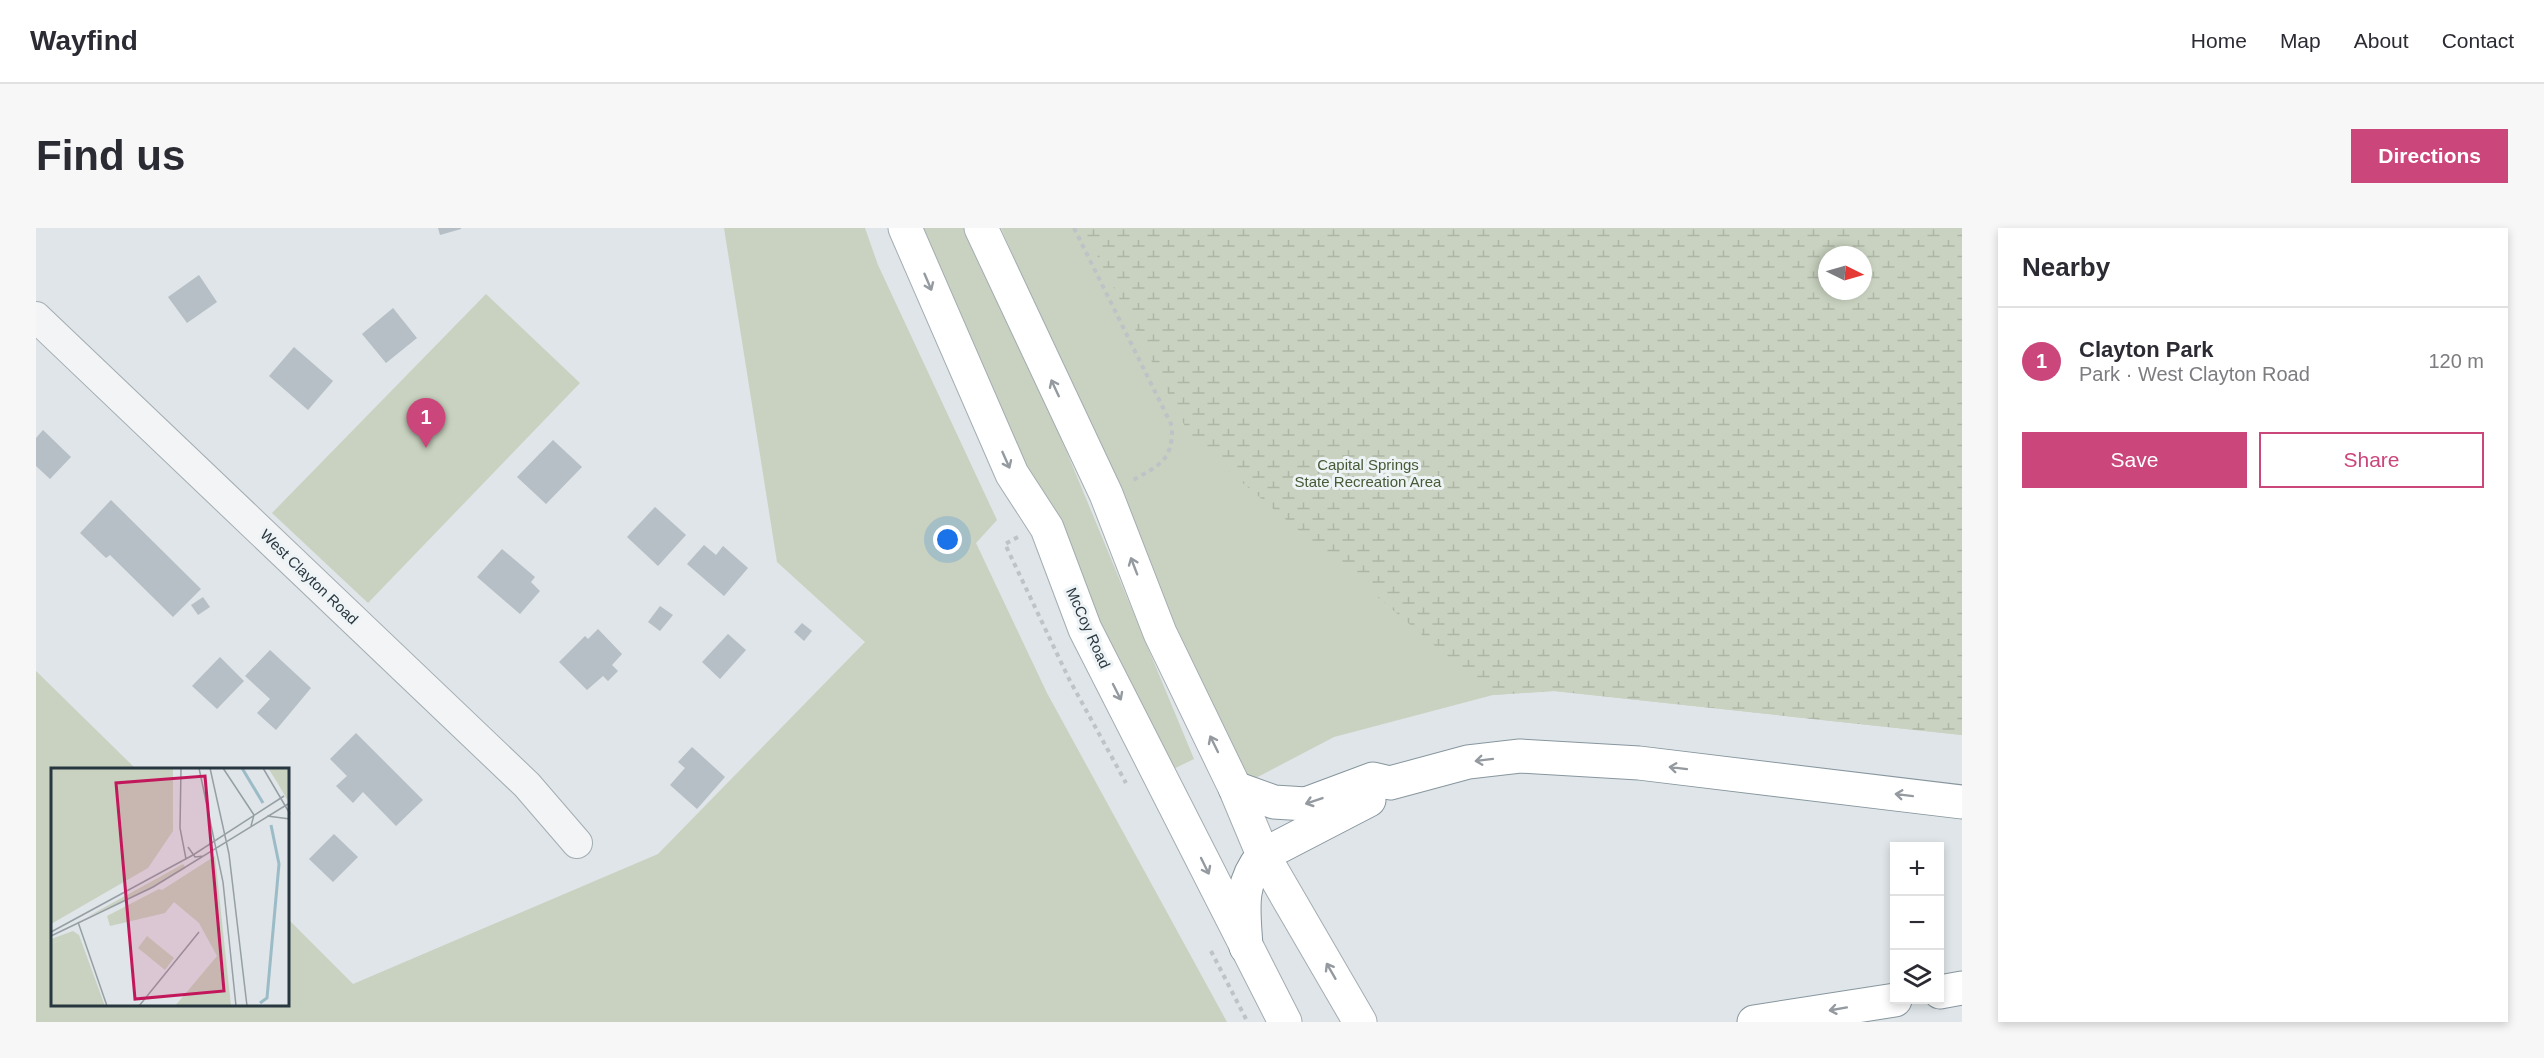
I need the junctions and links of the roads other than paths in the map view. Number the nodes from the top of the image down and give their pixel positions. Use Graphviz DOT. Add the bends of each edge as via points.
graph roads {
  1 [pos="904,228"];
  2 [pos="981,228"];
  3 [pos="36,317"];
  4 [pos="1390,783"];
  5 [pos="1235,788"];
  6 [pos="1962,802"];
  7 [pos="578,843"];
  8 [pos="1263,855"];
  9 [pos="1246,947"];
  10 [pos="1962,988"];
  11 [pos="1944,991"];
  12 [pos="1890,1000"];
  13 [pos="1285,1022"];
  14 [pos="1360,1022"];
  15 [pos="1754,1022"];
  1 -- 9 [label="main road, McCoy Road, one-way" via="1012,474 1047,528 1085,629"];
  5 -- 2 [label="main road, one-way" via="1160,633 1106,494"];
  3 -- 7 [label="street, West Clayton Road" via="528,785"];
  4 -- 5 [label="main road, one-way" via="1373,779 1306,804 1274,802"];
  6 -- 4 [label="main road, one-way" via="1639,763 1520,756 1468,762"];
  4 -- 8 [label="main road" via="1380,794"];
  5 -- 8 [label="main road"];
  8 -- 9 [label="main road" via="1251,869 1243,894"];
  14 -- 8 [label="main road, one-way"];
  9 -- 13 [label="main road, McCoy Road"];
  10 -- 11 [label="main road"];
  12 -- 15 [label="main road, one-way"];
}
